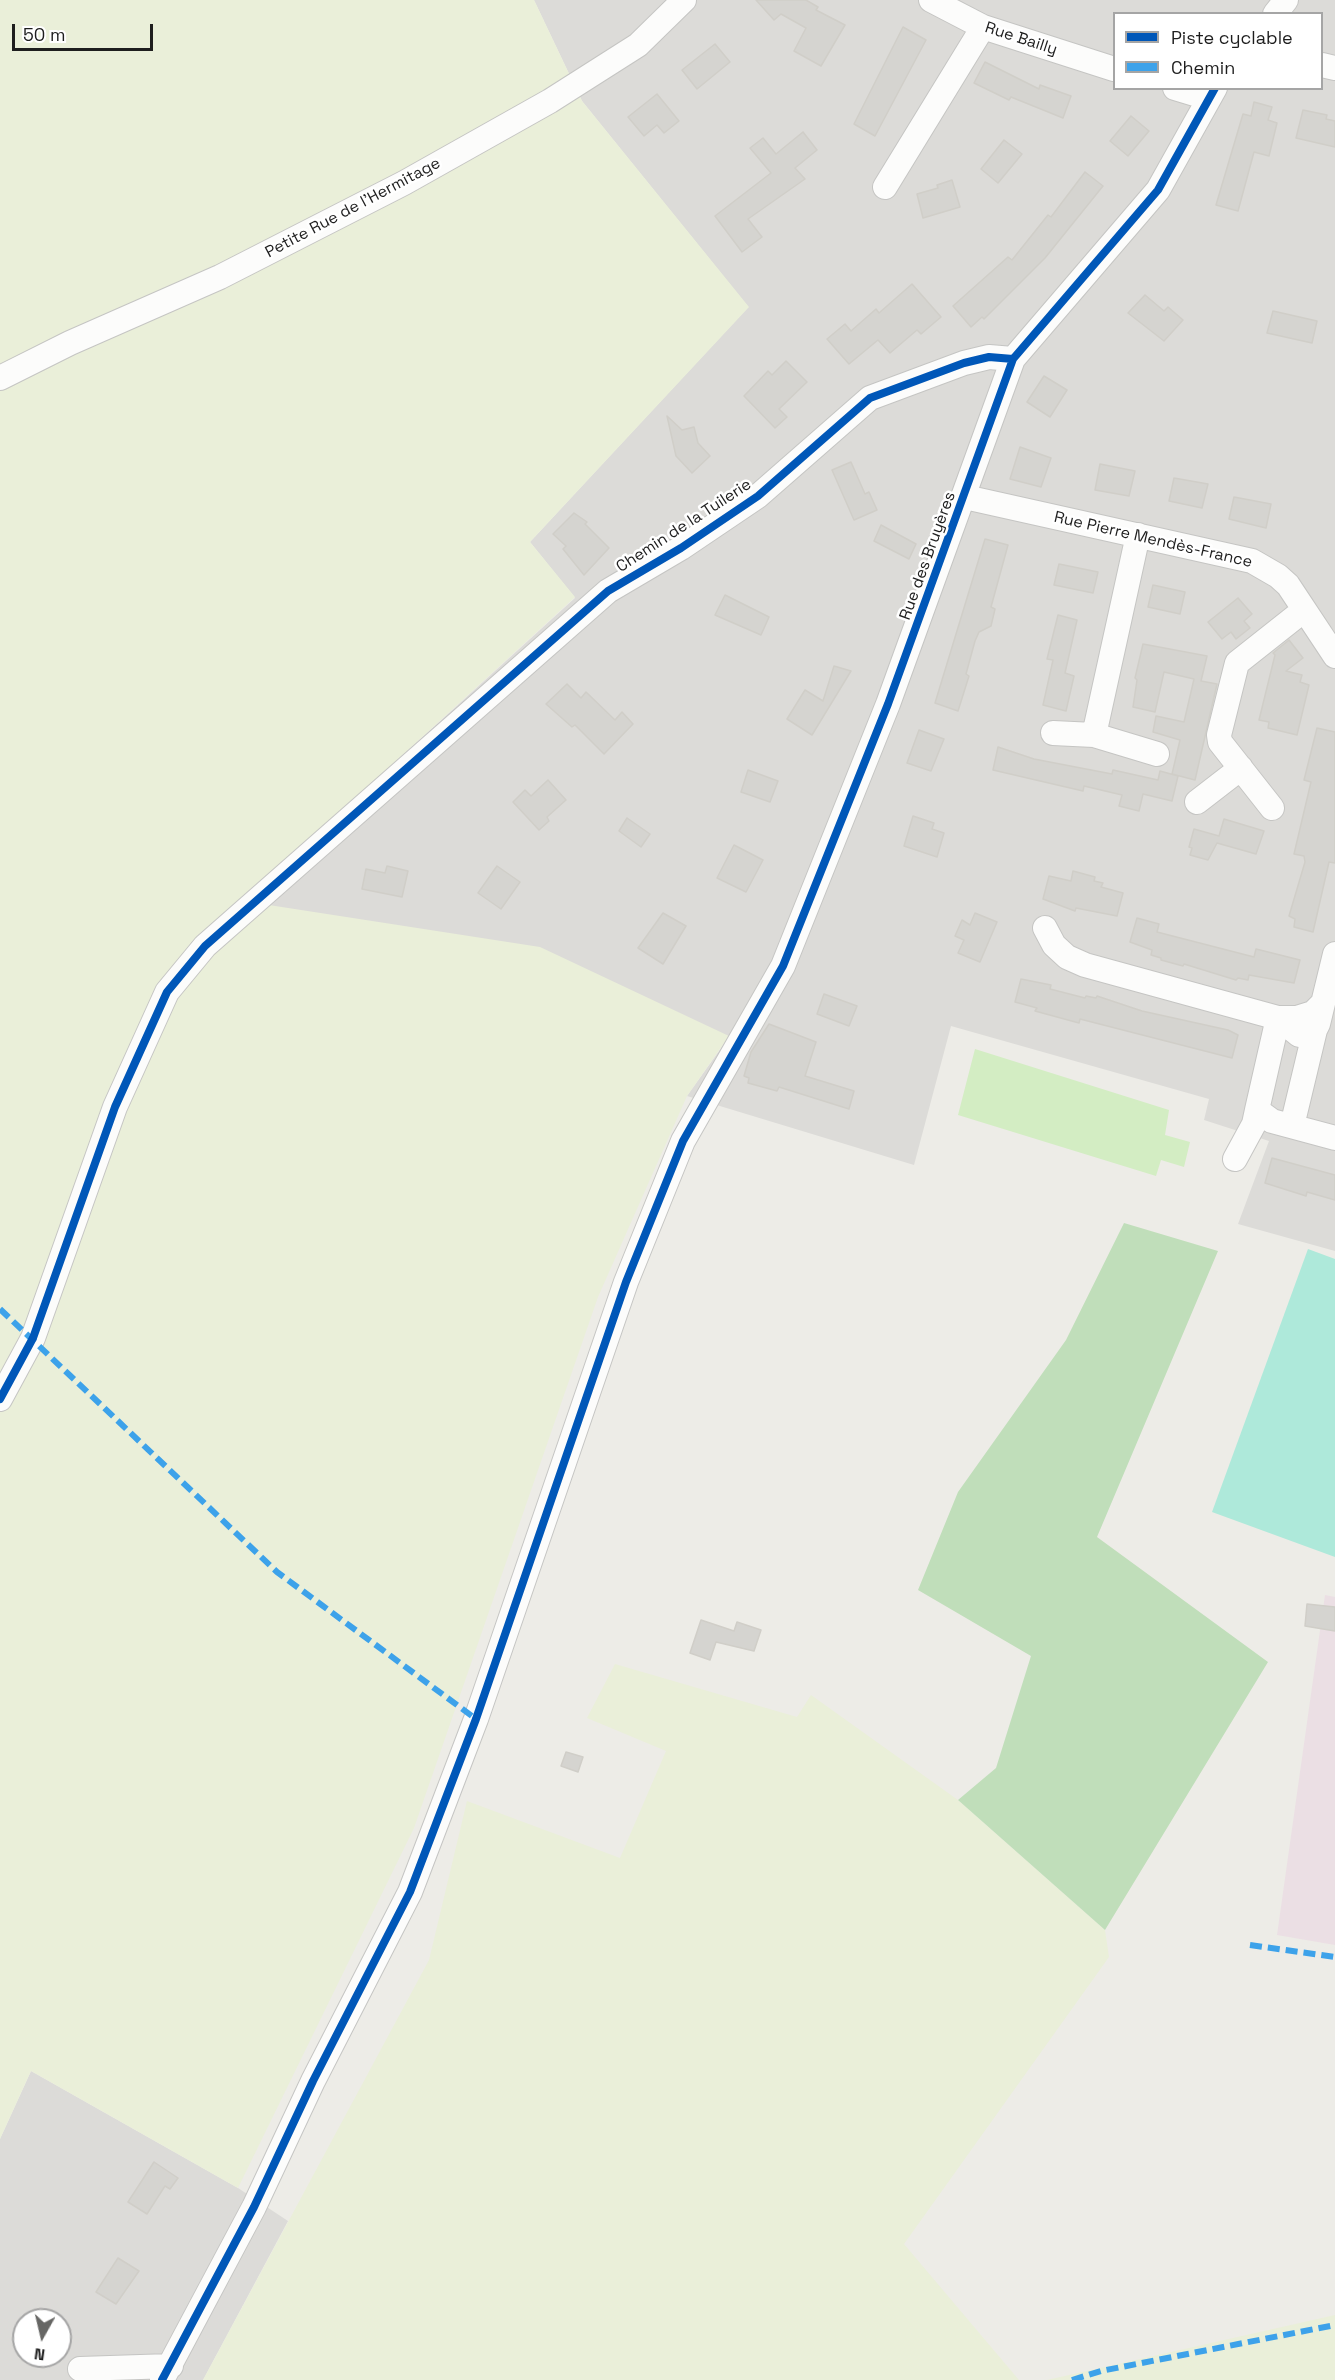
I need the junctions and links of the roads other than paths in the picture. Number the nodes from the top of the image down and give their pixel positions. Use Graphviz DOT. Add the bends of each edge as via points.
graph roads {
  1 [pos="684,0"];
  2 [pos="931,0"];
  3 [pos="1286,0"];
  4 [pos="1277,12"];
  5 [pos="983,27"];
  6 [pos="1113,69"];
  7 [pos="1189,90"];
  8 [pos="1211,93"];
  9 [pos="885,187"];
  10 [pos="1013,358"];
  11 [pos="0,378"];
  12 [pos="965,497"];
  13 [pos="1138,536"];
  14 [pos="1304,610"];
  15 [pos="1335,656"];
  16 [pos="1053,733"];
  17 [pos="1094,735"];
  18 [pos="1157,754"];
  19 [pos="1241,768"];
  20 [pos="1197,802"];
  21 [pos="1272,808"];
  22 [pos="1045,928"];
  23 [pos="1335,954"];
  24 [pos="1322,1004"];
  25 [pos="1278,1018"];
  26 [pos="1315,1030"];
  27 [pos="1257,1110"];
  28 [pos="1292,1126"];
  29 [pos="1335,1138"];
  30 [pos="1234,1160"];
  31 [pos="0,1399"];
  32 [pos="80,2369"];
  33 [pos="166,2373"];
  1 -- 11 [label="street, Petite Rue de l'Hermitage" via="638,45 550,101 404,183 220,277"];
  2 -- 5 [label="street, Rue Bailly"];
  3 -- 4 [label="street"];
  5 -- 6 [label="street, Rue Bailly"];
  5 -- 9 [label="street"];
  7 -- 8 [label="street"];
  8 -- 10 [label="street, Rue des Bruyères" via="1158,190"];
  10 -- 12 [label="street, Rue des Bruyères"];
  10 -- 31 [label="street, Chemin de la Tuilerie" via="989,357 964,363 870,398 758,496 608,591 205,946 167,992 115,1107 33,1338"];
  12 -- 13 [label="street, Rue Pierre Mendès-France"];
  12 -- 33 [label="street, Rue des Bruyères" via="888,704 783,966 683,1141 626,1282 476,1719 410,1892 313,2081 254,2207"];
  13 -- 14 [label="street, Rue Pierre Mendès-France" via="1259,564 1288,585"];
  13 -- 17 [label="street"];
  14 -- 15 [label="street, Rue Pierre Mendès-France"];
  14 -- 19 [label="street" via="1237,663 1219,735 1220,742"];
  16 -- 17 [label="street"];
  17 -- 18 [label="street"];
  19 -- 20 [label="street"];
  19 -- 21 [label="street"];
  22 -- 25 [label="street" via="1054,945 1067,957 1085,965"];
  23 -- 24 [label="street"];
  24 -- 25 [label="street" via="1313,1013"];
  24 -- 26 [label="street"];
  25 -- 26 [label="street" via="1299,1035"];
  25 -- 27 [label="street"];
  26 -- 28 [label="street"];
  27 -- 28 [label="street" via="1272,1121"];
  27 -- 30 [label="street" via="1254,1124"];
  28 -- 29 [label="street"];
  32 -- 33 [label="street"];
}
